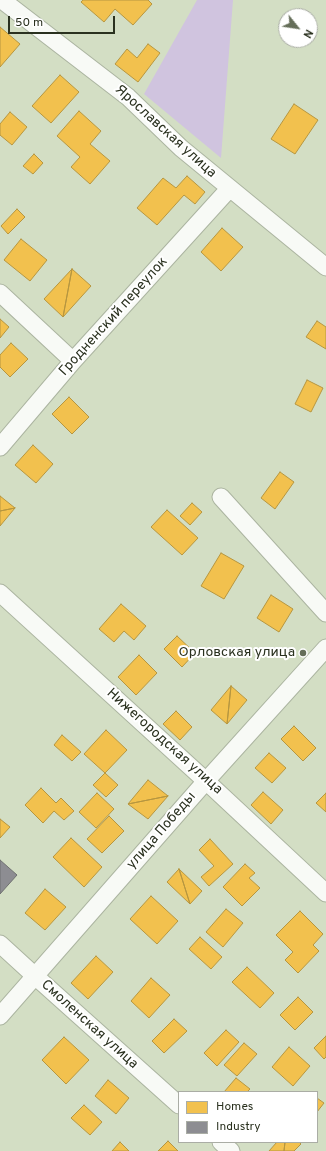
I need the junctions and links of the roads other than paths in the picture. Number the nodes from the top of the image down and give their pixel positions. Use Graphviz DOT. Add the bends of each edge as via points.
graph roads {
  1 [pos="2,0"];
  2 [pos="229,189"];
  3 [pos="326,268"];
  4 [pos="0,293"];
  5 [pos="73,362"];
  6 [pos="0,447"];
  7 [pos="221,497"];
  8 [pos="0,593"];
  9 [pos="326,613"];
  10 [pos="326,648"];
  11 [pos="206,781"];
  12 [pos="326,893"];
  13 [pos="0,944"];
  14 [pos="35,976"];
  15 [pos="0,1016"];
  16 [pos="178,1104"];
  17 [pos="222,1143"];
  18 [pos="231,1151"];
  1 -- 2 [label="street, Ярославская улица" via="128,97 181,148"];
  2 -- 3 [label="street, Ярославская улица"];
  2 -- 5 [label="street, Гродненский переулок"];
  4 -- 5 [label="street"];
  5 -- 6 [label="street, Гродненский переулок"];
  7 -- 9 [label="street"];
  8 -- 11 [label="street, Нижегородская улица"];
  10 -- 11 [label="street, улица Победы"];
  11 -- 12 [label="street, Нижегородская улица"];
  11 -- 14 [label="street, улица Победы"];
  13 -- 14 [label="street, Смоленская улица"];
  14 -- 15 [label="street, улица Победы"];
  14 -- 16 [label="street, Смоленская улица"];
  17 -- 18 [label="street"];
}
